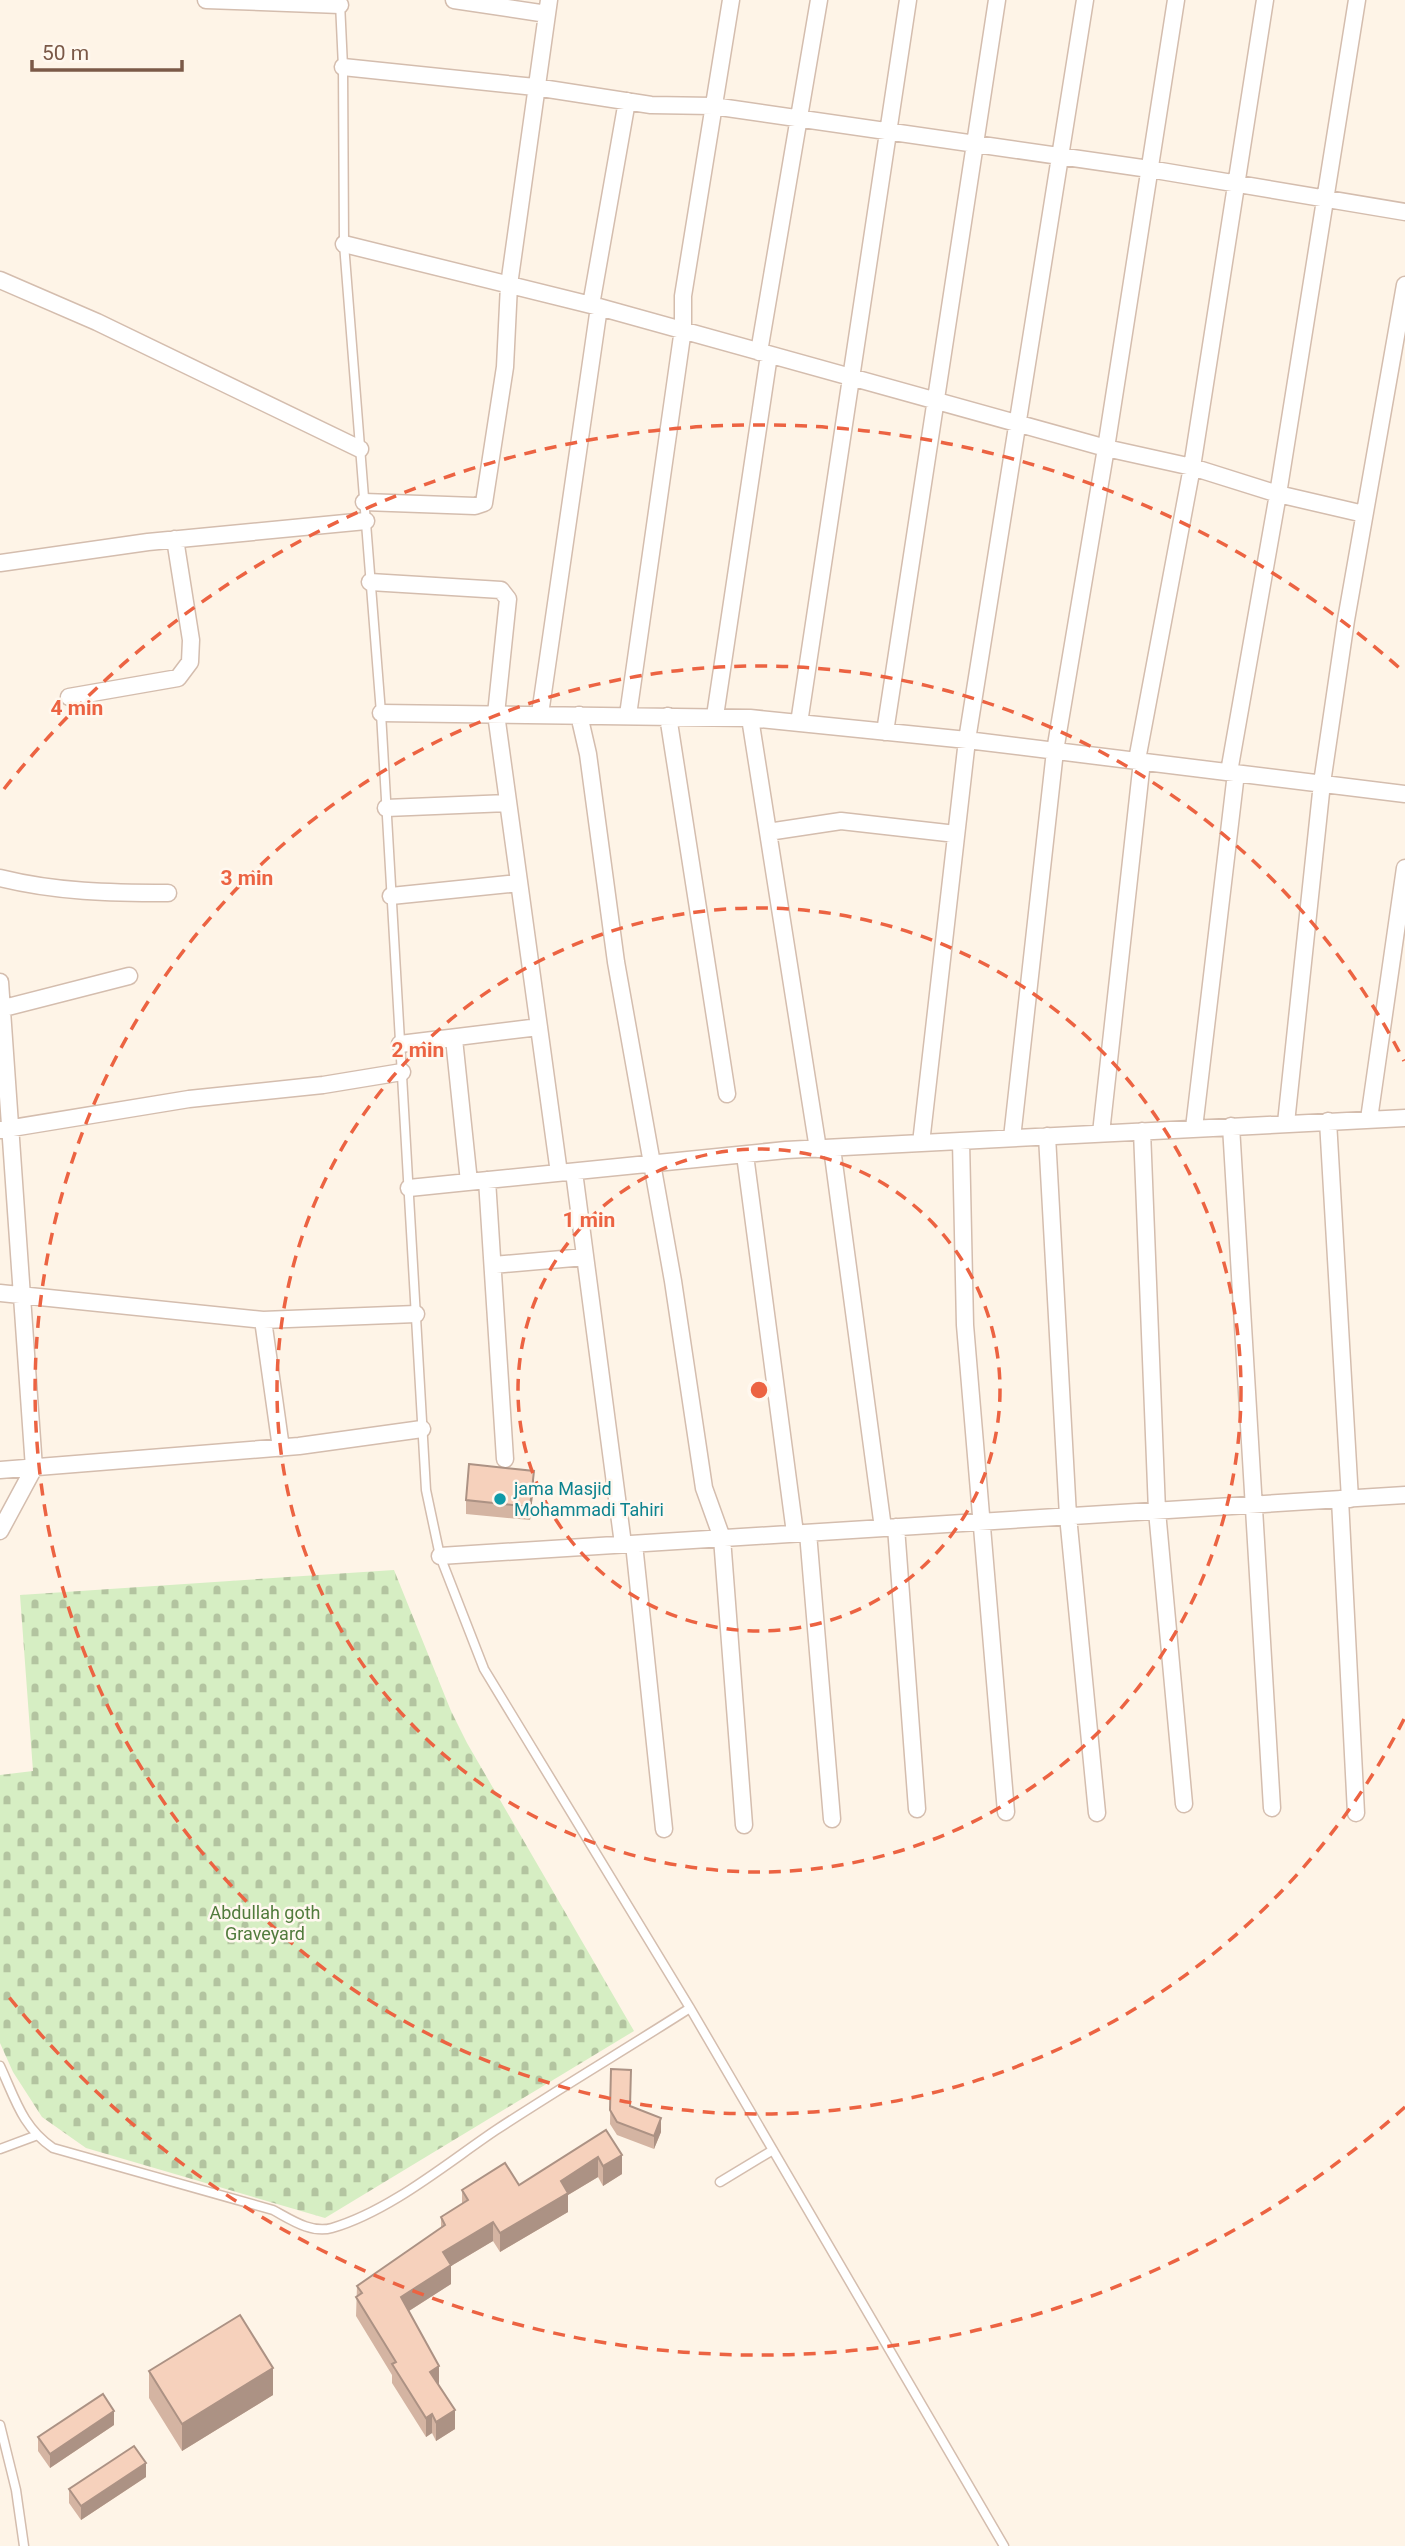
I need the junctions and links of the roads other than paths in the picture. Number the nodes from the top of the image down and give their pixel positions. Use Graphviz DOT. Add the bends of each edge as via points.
graph roads {
  1 [pos="206,0"];
  2 [pos="454,0"];
  3 [pos="732,0"];
  4 [pos="819,0"];
  5 [pos="908,0"];
  6 [pos="997,0"];
  7 [pos="1085,0"];
  8 [pos="1176,0"];
  9 [pos="1265,0"];
  10 [pos="1357,0"];
  11 [pos="340,2"];
  12 [pos="548,7"];
  13 [pos="344,66"];
  14 [pos="535,88"];
  15 [pos="627,101"];
  16 [pos="713,106"];
  17 [pos="800,119"];
  18 [pos="887,132"];
  19 [pos="975,143"];
  20 [pos="1062,156"];
  21 [pos="1149,169"];
  22 [pos="1237,183"];
  23 [pos="1325,200"];
  24 [pos="1405,212"];
  25 [pos="344,244"];
  26 [pos="0,279"];
  27 [pos="509,285"];
  28 [pos="1405,285"];
  29 [pos="595,306"];
  30 [pos="683,330"];
  31 [pos="764,353"];
  32 [pos="851,377"];
  33 [pos="937,401"];
  34 [pos="1019,422"];
  35 [pos="1106,448"];
  36 [pos="360,449"];
  37 [pos="1192,467"];
  38 [pos="1278,494"];
  39 [pos="364,502"];
  40 [pos="1364,514"];
  41 [pos="366,521"];
  42 [pos="175,539"];
  43 [pos="0,563"];
  44 [pos="370,582"];
  45 [pos="69,698"];
  46 [pos="381,713"];
  47 [pos="496,714"];
  48 [pos="540,714"];
  49 [pos="579,715"];
  50 [pos="628,715"];
  51 [pos="668,716"];
  52 [pos="715,716"];
  53 [pos="750,718"];
  54 [pos="800,723"];
  55 [pos="885,732"];
  56 [pos="967,740"];
  57 [pos="1055,751"];
  58 [pos="1139,761"];
  59 [pos="1232,772"];
  60 [pos="1322,783"];
  61 [pos="1405,794"];
  62 [pos="508,803"];
  63 [pos="386,808"];
  64 [pos="768,832"];
  65 [pos="956,834"];
  66 [pos="1405,867"];
  67 [pos="0,878"];
  68 [pos="519,883"];
  69 [pos="168,893"];
  70 [pos="391,896"];
  71 [pos="129,975"];
  72 [pos="0,982"];
  73 [pos="1,1009"];
  74 [pos="539,1027"];
  75 [pos="454,1039"];
  76 [pos="400,1044"];
  77 [pos="402,1072"];
  78 [pos="727,1094"];
  79 [pos="1405,1118"];
  80 [pos="1369,1119"];
  81 [pos="1328,1121"];
  82 [pos="1286,1123"];
  83 [pos="1231,1126"];
  84 [pos="1194,1128"];
  85 [pos="6,1129"];
  86 [pos="1142,1131"];
  87 [pos="1101,1133"];
  88 [pos="1047,1136"];
  89 [pos="1013,1138"];
  90 [pos="961,1141"];
  91 [pos="920,1143"];
  92 [pos="825,1148"];
  93 [pos="745,1155"];
  94 [pos="651,1164"];
  95 [pos="566,1172"];
  96 [pos="488,1180"];
  97 [pos="469,1182"];
  98 [pos="409,1188"];
  99 [pos="585,1257"];
  100 [pos="493,1265"];
  101 [pos="0,1293"];
  102 [pos="24,1296"];
  103 [pos="416,1314"];
  104 [pos="263,1320"];
  105 [pos="422,1429"];
  106 [pos="281,1448"];
  107 [pos="505,1459"];
  108 [pos="34,1468"];
  109 [pos="0,1470"];
  110 [pos="1405,1495"];
  111 [pos="1345,1499"];
  112 [pos="1253,1505"];
  113 [pos="1157,1511"];
  114 [pos="1068,1516"];
  115 [pos="981,1522"];
  116 [pos="890,1528"];
  117 [pos="0,1531"];
  118 [pos="801,1533"];
  119 [pos="722,1538"];
  120 [pos="628,1544"];
  121 [pos="440,1556"];
  122 [pos="1185,1804"];
  123 [pos="1272,1808"];
  124 [pos="917,1809"];
  125 [pos="1006,1812"];
  126 [pos="1097,1813"];
  127 [pos="1356,1813"];
  128 [pos="832,1819"];
  129 [pos="744,1825"];
  130 [pos="664,1829"];
  131 [pos="690,2008"];
  132 [pos="0,2066"];
  133 [pos="35,2136"];
  134 [pos="0,2149"];
  135 [pos="773,2150"];
  136 [pos="720,2182"];
  137 [pos="0,2425"];
  138 [pos="24,2546"];
  139 [pos="1004,2546"];
  1 -- 11 [label="street"];
  2 -- 12 [label="street"];
  3 -- 16 [label="street"];
  4 -- 17 [label="street"];
  5 -- 18 [label="street"];
  6 -- 19 [label="street"];
  7 -- 20 [label="street"];
  8 -- 21 [label="street"];
  9 -- 22 [label="street"];
  10 -- 23 [label="street"];
  11 -- 13 [label="lane"];
  12 -- 14 [label="street"];
  13 -- 14 [label="street"];
  13 -- 25 [label="lane"];
  14 -- 15 [label="street"];
  14 -- 27 [label="street"];
  15 -- 16 [label="street"];
  15 -- 29 [label="street"];
  16 -- 17 [label="street"];
  16 -- 30 [label="street" via="682,296"];
  17 -- 18 [label="street"];
  17 -- 31 [label="street"];
  18 -- 19 [label="street"];
  18 -- 32 [label="street"];
  19 -- 20 [label="street"];
  19 -- 33 [label="street"];
  20 -- 21 [label="street"];
  20 -- 34 [label="street"];
  21 -- 22 [label="street"];
  21 -- 35 [label="street"];
  22 -- 23 [label="street"];
  22 -- 37 [label="street"];
  23 -- 24 [label="street"];
  23 -- 38 [label="street"];
  25 -- 27 [label="street"];
  25 -- 36 [label="lane"];
  26 -- 36 [label="street"];
  27 -- 29 [label="street"];
  27 -- 39 [label="street" via="505,367 484,503"];
  28 -- 40 [label="street"];
  29 -- 30 [label="street"];
  29 -- 48 [label="street"];
  30 -- 31 [label="street"];
  30 -- 50 [label="street"];
  31 -- 32 [label="street"];
  31 -- 52 [label="street"];
  32 -- 33 [label="street"];
  32 -- 54 [label="street"];
  33 -- 34 [label="street"];
  33 -- 55 [label="street"];
  34 -- 35 [label="street"];
  34 -- 56 [label="street"];
  35 -- 37 [label="street"];
  35 -- 57 [label="street"];
  36 -- 39 [label="lane"];
  37 -- 38 [label="street"];
  37 -- 58 [label="street"];
  38 -- 40 [label="street"];
  38 -- 59 [label="street"];
  39 -- 41 [label="lane"];
  40 -- 60 [label="street"];
  41 -- 42 [label="street"];
  41 -- 44 [label="lane"];
  42 -- 43 [label="street"];
  42 -- 45 [label="street" via="191,640 190,662 178,678"];
  44 -- 46 [label="lane"];
  44 -- 47 [label="street" via="506,593"];
  46 -- 47 [label="street"];
  46 -- 63 [label="lane"];
  47 -- 48 [label="street"];
  47 -- 62 [label="street"];
  48 -- 49 [label="street"];
  49 -- 50 [label="street"];
  49 -- 94 [label="street" via="615,962"];
  50 -- 51 [label="street"];
  51 -- 52 [label="street"];
  51 -- 78 [label="street"];
  52 -- 53 [label="street"];
  53 -- 54 [label="street"];
  53 -- 64 [label="street"];
  54 -- 55 [label="street"];
  55 -- 56 [label="street"];
  56 -- 57 [label="street"];
  56 -- 65 [label="street"];
  57 -- 58 [label="street"];
  57 -- 89 [label="street"];
  58 -- 59 [label="street"];
  58 -- 87 [label="street"];
  59 -- 60 [label="street"];
  59 -- 84 [label="street"];
  60 -- 61 [label="street"];
  60 -- 82 [label="street"];
  62 -- 63 [label="street"];
  62 -- 68 [label="street"];
  63 -- 70 [label="lane"];
  64 -- 65 [label="street" via="841,821"];
  64 -- 92 [label="street"];
  65 -- 91 [label="street"];
  66 -- 80 [label="street"];
  67 -- 69 [label="street" via="39,888 93,893"];
  68 -- 70 [label="street"];
  68 -- 74 [label="street"];
  70 -- 76 [label="lane"];
  71 -- 73 [label="street"];
  72 -- 73 [label="street"];
  73 -- 85 [label="street"];
  74 -- 75 [label="street"];
  74 -- 95 [label="street"];
  75 -- 76 [label="street"];
  75 -- 97 [label="street"];
  76 -- 77 [label="lane"];
  77 -- 85 [label="street" via="189,1099"];
  77 -- 98 [label="lane"];
  79 -- 80 [label="street"];
  80 -- 81 [label="street"];
  81 -- 82 [label="street"];
  81 -- 111 [label="street"];
  82 -- 83 [label="street"];
  83 -- 84 [label="street"];
  83 -- 112 [label="street"];
  84 -- 86 [label="street"];
  85 -- 102 [label="street"];
  86 -- 87 [label="street"];
  86 -- 113 [label="street"];
  87 -- 88 [label="street"];
  88 -- 89 [label="street"];
  88 -- 114 [label="street"];
  89 -- 90 [label="street"];
  90 -- 91 [label="street"];
  90 -- 115 [label="street" via="965,1325"];
  91 -- 92 [label="street"];
  92 -- 93 [label="street"];
  92 -- 116 [label="street"];
  93 -- 94 [label="street"];
  93 -- 118 [label="street"];
  94 -- 95 [label="street"];
  94 -- 119 [label="street" via="704,1488"];
  95 -- 96 [label="street"];
  95 -- 99 [label="street"];
  96 -- 97 [label="street"];
  96 -- 100 [label="street"];
  97 -- 98 [label="street"];
  98 -- 103 [label="lane"];
  99 -- 100 [label="street"];
  99 -- 120 [label="street"];
  100 -- 107 [label="street"];
  101 -- 102 [label="street"];
  102 -- 104 [label="street"];
  102 -- 108 [label="street"];
  103 -- 104 [label="street"];
  103 -- 105 [label="lane"];
  104 -- 106 [label="street"];
  105 -- 106 [label="street"];
  105 -- 121 [label="lane" via="426,1490"];
  106 -- 108 [label="street"];
  108 -- 109 [label="street"];
  108 -- 117 [label="street"];
  110 -- 111 [label="street"];
  111 -- 112 [label="street"];
  111 -- 127 [label="street"];
  112 -- 113 [label="street"];
  112 -- 123 [label="street"];
  113 -- 114 [label="street"];
  113 -- 122 [label="street"];
  114 -- 115 [label="street"];
  114 -- 126 [label="street"];
  115 -- 116 [label="street"];
  115 -- 125 [label="street"];
  116 -- 118 [label="street"];
  116 -- 124 [label="street"];
  118 -- 119 [label="street"];
  118 -- 128 [label="street"];
  119 -- 120 [label="street"];
  119 -- 129 [label="street"];
  120 -- 121 [label="street"];
  120 -- 130 [label="street"];
  121 -- 131 [label="lane" via="484,1669"];
  131 -- 133 [label="lane" via="393,2199 332,2228 300,2225 273,2210 53,2148"];
  131 -- 135 [label="lane"];
  132 -- 133 [label="lane"];
  133 -- 134 [label="lane"];
  135 -- 136 [label="lane"];
  135 -- 139 [label="lane"];
  137 -- 138 [label="lane"];
}
